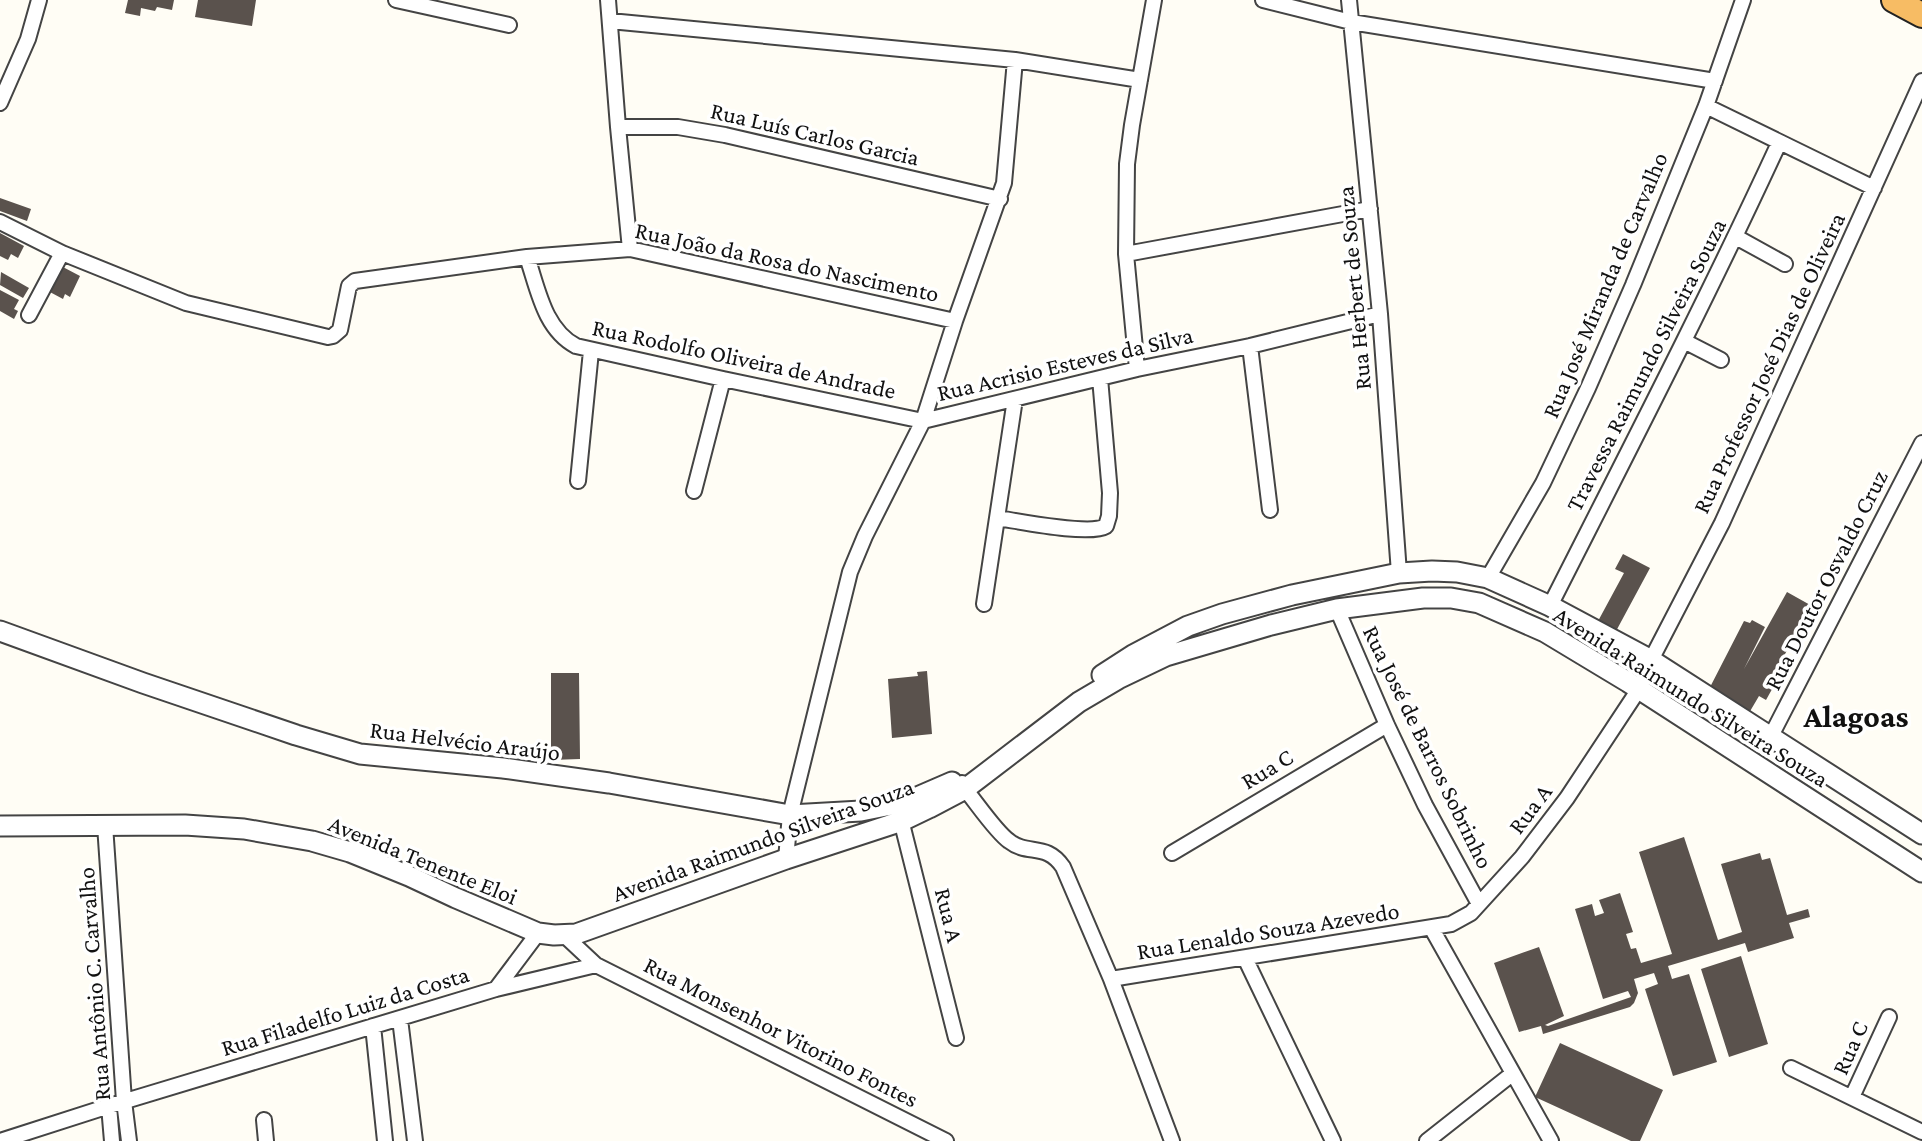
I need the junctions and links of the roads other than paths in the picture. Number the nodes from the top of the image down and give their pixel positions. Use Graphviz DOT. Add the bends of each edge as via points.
graph roads {
  1 [pos="39,0"];
  2 [pos="396,0"];
  3 [pos="608,0"];
  4 [pos="1154,0"];
  5 [pos="1263,0"];
  6 [pos="1349,0"];
  7 [pos="1744,0"];
  8 [pos="1894,0"];
  9 [pos="1922,15"];
  10 [pos="610,20"];
  11 [pos="1351,22"];
  12 [pos="509,25"];
  13 [pos="1015,60"];
  14 [pos="1140,80"];
  15 [pos="1715,81"];
  16 [pos="1922,81"];
  17 [pos="0,103"];
  18 [pos="1706,106"];
  19 [pos="618,127"];
  20 [pos="1779,143"];
  21 [pos="1874,188"];
  22 [pos="1000,199"];
  23 [pos="1370,209"];
  24 [pos="0,222"];
  25 [pos="1736,237"];
  26 [pos="630,249"];
  27 [pos="62,253"];
  28 [pos="1126,254"];
  29 [pos="527,257"];
  30 [pos="1785,264"];
  31 [pos="1380,314"];
  32 [pos="29,315"];
  33 [pos="955,321"];
  34 [pos="1684,341"];
  35 [pos="1250,345"];
  36 [pos="591,351"];
  37 [pos="1721,360"];
  38 [pos="1137,369"];
  39 [pos="1100,378"];
  40 [pos="723,379"];
  41 [pos="1015,399"];
  42 [pos="923,421"];
  43 [pos="1922,443"];
  44 [pos="578,481"];
  45 [pos="694,491"];
  46 [pos="1270,510"];
  47 [pos="997,518"];
  48 [pos="1399,573"];
  49 [pos="1488,578"];
  50 [pos="984,604"];
  51 [pos="1550,606"];
  52 [pos="1337,609"];
  53 [pos="0,631"];
  54 [pos="1651,660"];
  55 [pos="1639,689"];
  56 [pos="1387,725"];
  57 [pos="1770,738"];
  58 [pos="962,783"];
  59 [pos="938,789"];
  60 [pos="899,812"];
  61 [pos="790,814"];
  62 [pos="822,814"];
  63 [pos="106,825"];
  64 [pos="0,826"];
  65 [pos="1922,834"];
  66 [pos="829,844"];
  67 [pos="1172,853"];
  68 [pos="786,859"];
  69 [pos="1922,872"];
  70 [pos="1479,904"];
  71 [pos="1432,929"];
  72 [pos="538,933"];
  73 [pos="570,934"];
  74 [pos="1245,958"];
  75 [pos="596,965"];
  76 [pos="1111,979"];
  77 [pos="496,989"];
  78 [pos="1888,1017"];
  79 [pos="400,1018"];
  80 [pos="373,1026"];
  81 [pos="956,1038"];
  82 [pos="1791,1068"];
  83 [pos="1513,1074"];
  84 [pos="1852,1097"];
  85 [pos="124,1101"];
  86 [pos="108,1106"];
  87 [pos="264,1120"];
  88 [pos="1922,1132"];
  89 [pos="0,1141"];
  90 [pos="113,1141"];
  91 [pos="129,1141"];
  92 [pos="266,1141"];
  93 [pos="385,1141"];
  94 [pos="415,1141"];
  95 [pos="946,1141"];
  96 [pos="1172,1141"];
  97 [pos="1333,1141"];
  98 [pos="1427,1141"];
  99 [pos="1551,1141"];
  1 -- 17 [label="street" via="28,39"];
  2 -- 12 [label="street"];
  3 -- 10 [label="street"];
  4 -- 14 [label="street"];
  5 -- 11 [label="street"];
  6 -- 11 [label="street, Rua Herbert de Souza"];
  7 -- 15 [label="street, Rua José Miranda de Carvalho"];
  8 -- 9 [label="highway"];
  10 -- 13 [label="street"];
  10 -- 19 [label="street"];
  11 -- 15 [label="street"];
  11 -- 23 [label="street, Rua Herbert de Souza"];
  13 -- 14 [label="street"];
  13 -- 22 [label="street"];
  14 -- 28 [label="street" via="1127,164"];
  15 -- 18 [label="street, Rua José Miranda de Carvalho"];
  16 -- 21 [label="street, Rua Professor José Dias de Oliveira"];
  18 -- 20 [label="street"];
  18 -- 49 [label="street, Rua José Miranda de Carvalho" via="1588,388 1543,483"];
  19 -- 22 [label="street, Rua Luís Carlos Garcia" via="678,127 725,135"];
  19 -- 26 [label="street"];
  20 -- 21 [label="street"];
  20 -- 25 [label="street, Travessa Raimundo Silveira Souza"];
  21 -- 54 [label="street, Rua Professor José Dias de Oliveira" via="1722,523"];
  22 -- 33 [label="street"];
  23 -- 28 [label="street"];
  23 -- 31 [label="street, Rua Herbert de Souza"];
  24 -- 27 [label="street"];
  25 -- 30 [label="street"];
  25 -- 34 [label="street, Travessa Raimundo Silveira Souza"];
  26 -- 29 [label="street, Rua João da Rosa do Nascimento"];
  26 -- 33 [label="street, Rua João da Rosa do Nascimento"];
  27 -- 29 [label="street, Rua João da Rosa do Nascimento" via="186,303 328,337 340,330 353,282"];
  27 -- 32 [label="street"];
  28 -- 38 [label="street"];
  29 -- 36 [label="street, Rua Rodolfo Oliveira de Andrade" via="552,324 565,340"];
  31 -- 35 [label="street, Rua Acrisio Esteves da Silva"];
  31 -- 48 [label="street, Rua Herbert de Souza"];
  33 -- 42 [label="street"];
  34 -- 37 [label="street"];
  34 -- 51 [label="street, Travessa Raimundo Silveira Souza"];
  35 -- 38 [label="street, Rua Acrisio Esteves da Silva"];
  35 -- 46 [label="street"];
  36 -- 40 [label="street, Rua Rodolfo Oliveira de Andrade"];
  36 -- 44 [label="street"];
  38 -- 39 [label="street, Rua Acrisio Esteves da Silva"];
  39 -- 41 [label="street, Rua Acrisio Esteves da Silva"];
  39 -- 47 [label="street" via="1110,493 1106,526 1078,529"];
  40 -- 42 [label="street, Rua Rodolfo Oliveira de Andrade"];
  40 -- 45 [label="street"];
  41 -- 42 [label="street, Rua Acrisio Esteves da Silva"];
  41 -- 47 [label="street"];
  42 -- 61 [label="street, Rua Acrisio Esteves da Silva" via="850,572"];
  43 -- 57 [label="street, Rua Doutor Osvaldo Cruz"];
  47 -- 50 [label="street"];
  48 -- 49 [label="street, Avenida Raimundo Silveira Souza" via="1432,570"];
  48 -- 58 [label="street, Avenida Raimundo Silveira Souza" via="1292,595 1188,626 1091,682"];
  49 -- 51 [label="street, Avenida Raimundo Silveira Souza"];
  51 -- 54 [label="street, Avenida Raimundo Silveira Souza"];
  52 -- 55 [label="street, Avenida Raimundo Silveira Souza" via="1423,598 1479,603 1545,632"];
  52 -- 56 [label="street, Rua José de Barros Sobrinho"];
  52 -- 58 [label="street, Avenida Raimundo Silveira Souza" via="1199,645 1142,666 1079,702"];
  53 -- 61 [label="street, Rua Helvécio Araújo" via="360,754 516,770"];
  54 -- 55 [label="street, Rua Professor José Dias de Oliveira"];
  54 -- 57 [label="street, Avenida Raimundo Silveira Souza"];
  55 -- 69 [label="street, Avenida Raimundo Silveira Souza"];
  55 -- 70 [label="street, Rua A" via="1567,798"];
  56 -- 67 [label="street, Rua C"];
  56 -- 70 [label="street, Rua José de Barros Sobrinho"];
  57 -- 65 [label="street, Avenida Raimundo Silveira Souza"];
  58 -- 59 [label="street, Avenida Raimundo Silveira Souza"];
  58 -- 60 [label="street, Avenida Raimundo Silveira Souza"];
  58 -- 76 [label="street" via="1010,843 1058,859"];
  59 -- 60 [label="street, Rua Helvécio Araújo"];
  60 -- 62 [label="street, Rua Helvécio Araújo"];
  60 -- 66 [label="street, Avenida Raimundo Silveira Souza"];
  60 -- 81 [label="street, Rua A"];
  61 -- 62 [label="street, Rua Helvécio Araújo"];
  61 -- 68 [label="street, Rua Acrisio Esteves da Silva"];
  62 -- 66 [label="street"];
  63 -- 64 [label="street, Avenida Tenente Eloi"];
  63 -- 72 [label="street, Avenida Tenente Eloi" via="233,828 312,841 409,876"];
  63 -- 85 [label="street, Rua Antônio C. Carvalho"];
  66 -- 68 [label="street, Avenida Raimundo Silveira Souza"];
  68 -- 73 [label="street, Avenida Raimundo Silveira Souza"];
  70 -- 71 [label="street, Rua A" via="1462,919"];
  71 -- 74 [label="street, Rua Lenaldo Souza Azevedo"];
  71 -- 83 [label="street"];
  72 -- 73 [label="street, Avenida Tenente Eloi"];
  72 -- 77 [label="street"];
  73 -- 75 [label="street, Rua Monsenhor Vitorino Fontes"];
  74 -- 76 [label="street, Rua Lenaldo Souza Azevedo"];
  74 -- 97 [label="street"];
  75 -- 77 [label="street, Rua Filadelfo Luiz da Costa"];
  75 -- 95 [label="street, Rua Monsenhor Vitorino Fontes"];
  76 -- 96 [label="street"];
  77 -- 79 [label="street, Rua Filadelfo Luiz da Costa"];
  78 -- 84 [label="street, Rua C"];
  79 -- 80 [label="street, Rua Filadelfo Luiz da Costa"];
  79 -- 94 [label="street"];
  80 -- 85 [label="street, Rua Filadelfo Luiz da Costa"];
  80 -- 93 [label="street"];
  82 -- 84 [label="street, Rua C"];
  83 -- 98 [label="street"];
  83 -- 99 [label="street"];
  84 -- 88 [label="street, Rua C"];
  85 -- 86 [label="street, Rua Filadelfo Luiz da Costa"];
  85 -- 91 [label="street, Rua Antônio C. Carvalho"];
  86 -- 89 [label="street, Rua Filadelfo Luiz da Costa"];
  86 -- 90 [label="street, Rua Antônio C. Carvalho"];
  87 -- 92 [label="street"];
}
